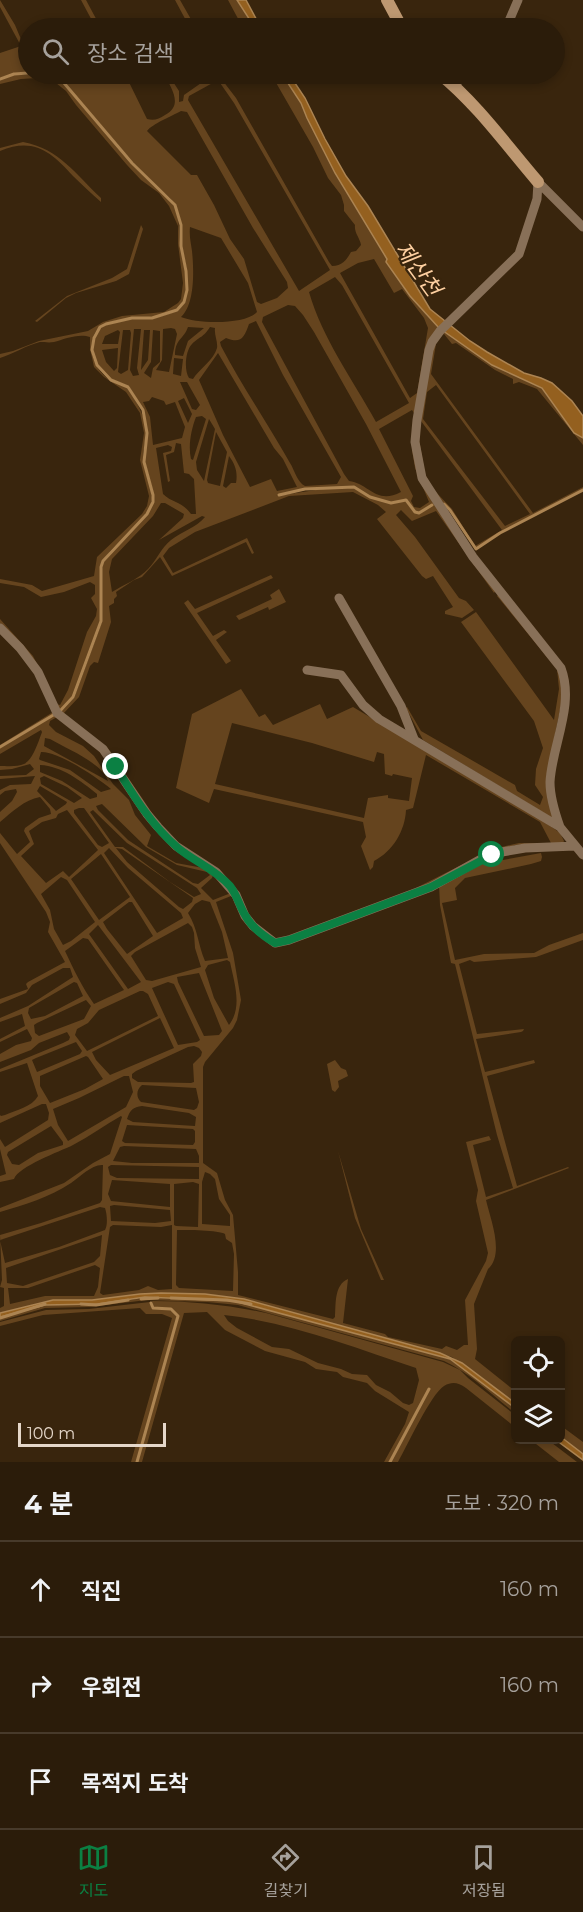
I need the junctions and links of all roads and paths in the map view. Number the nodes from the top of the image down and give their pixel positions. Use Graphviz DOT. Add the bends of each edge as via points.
graph roads {
  1 [pos="387,0"];
  2 [pos="518,0"];
  3 [pos="397,18"];
  4 [pos="510,18"];
  5 [pos="454,85"];
  6 [pos="538,182"];
  7 [pos="583,227"];
  8 [pos="339,598"];
  9 [pos="0,628"];
  10 [pos="307,670"];
  11 [pos="414,740"];
  12 [pos="560,827"];
  13 [pos="575,846"];
  14 [pos="583,855"];
  1 -- 3 [label="street"];
  2 -- 4 [label="street"];
  5 -- 6 [label="street"];
  6 -- 7 [label="street"];
  6 -- 12 [label="street" via="537,199 519,254 432,342 415,442 422,477 431,494 494,586 561,668 565,681 564,710 550,780"];
  8 -- 11 [label="street" via="401,706"];
  9 -- 13 [label="street" via="38,672 57,713 103,749 147,814 176,846 216,872 236,895 253,926 275,943 431,887 501,852"];
  10 -- 11 [label="street" via="341,675 363,705"];
  11 -- 12 [label="street"];
  12 -- 13 [label="street"];
  13 -- 14 [label="street"];
}
